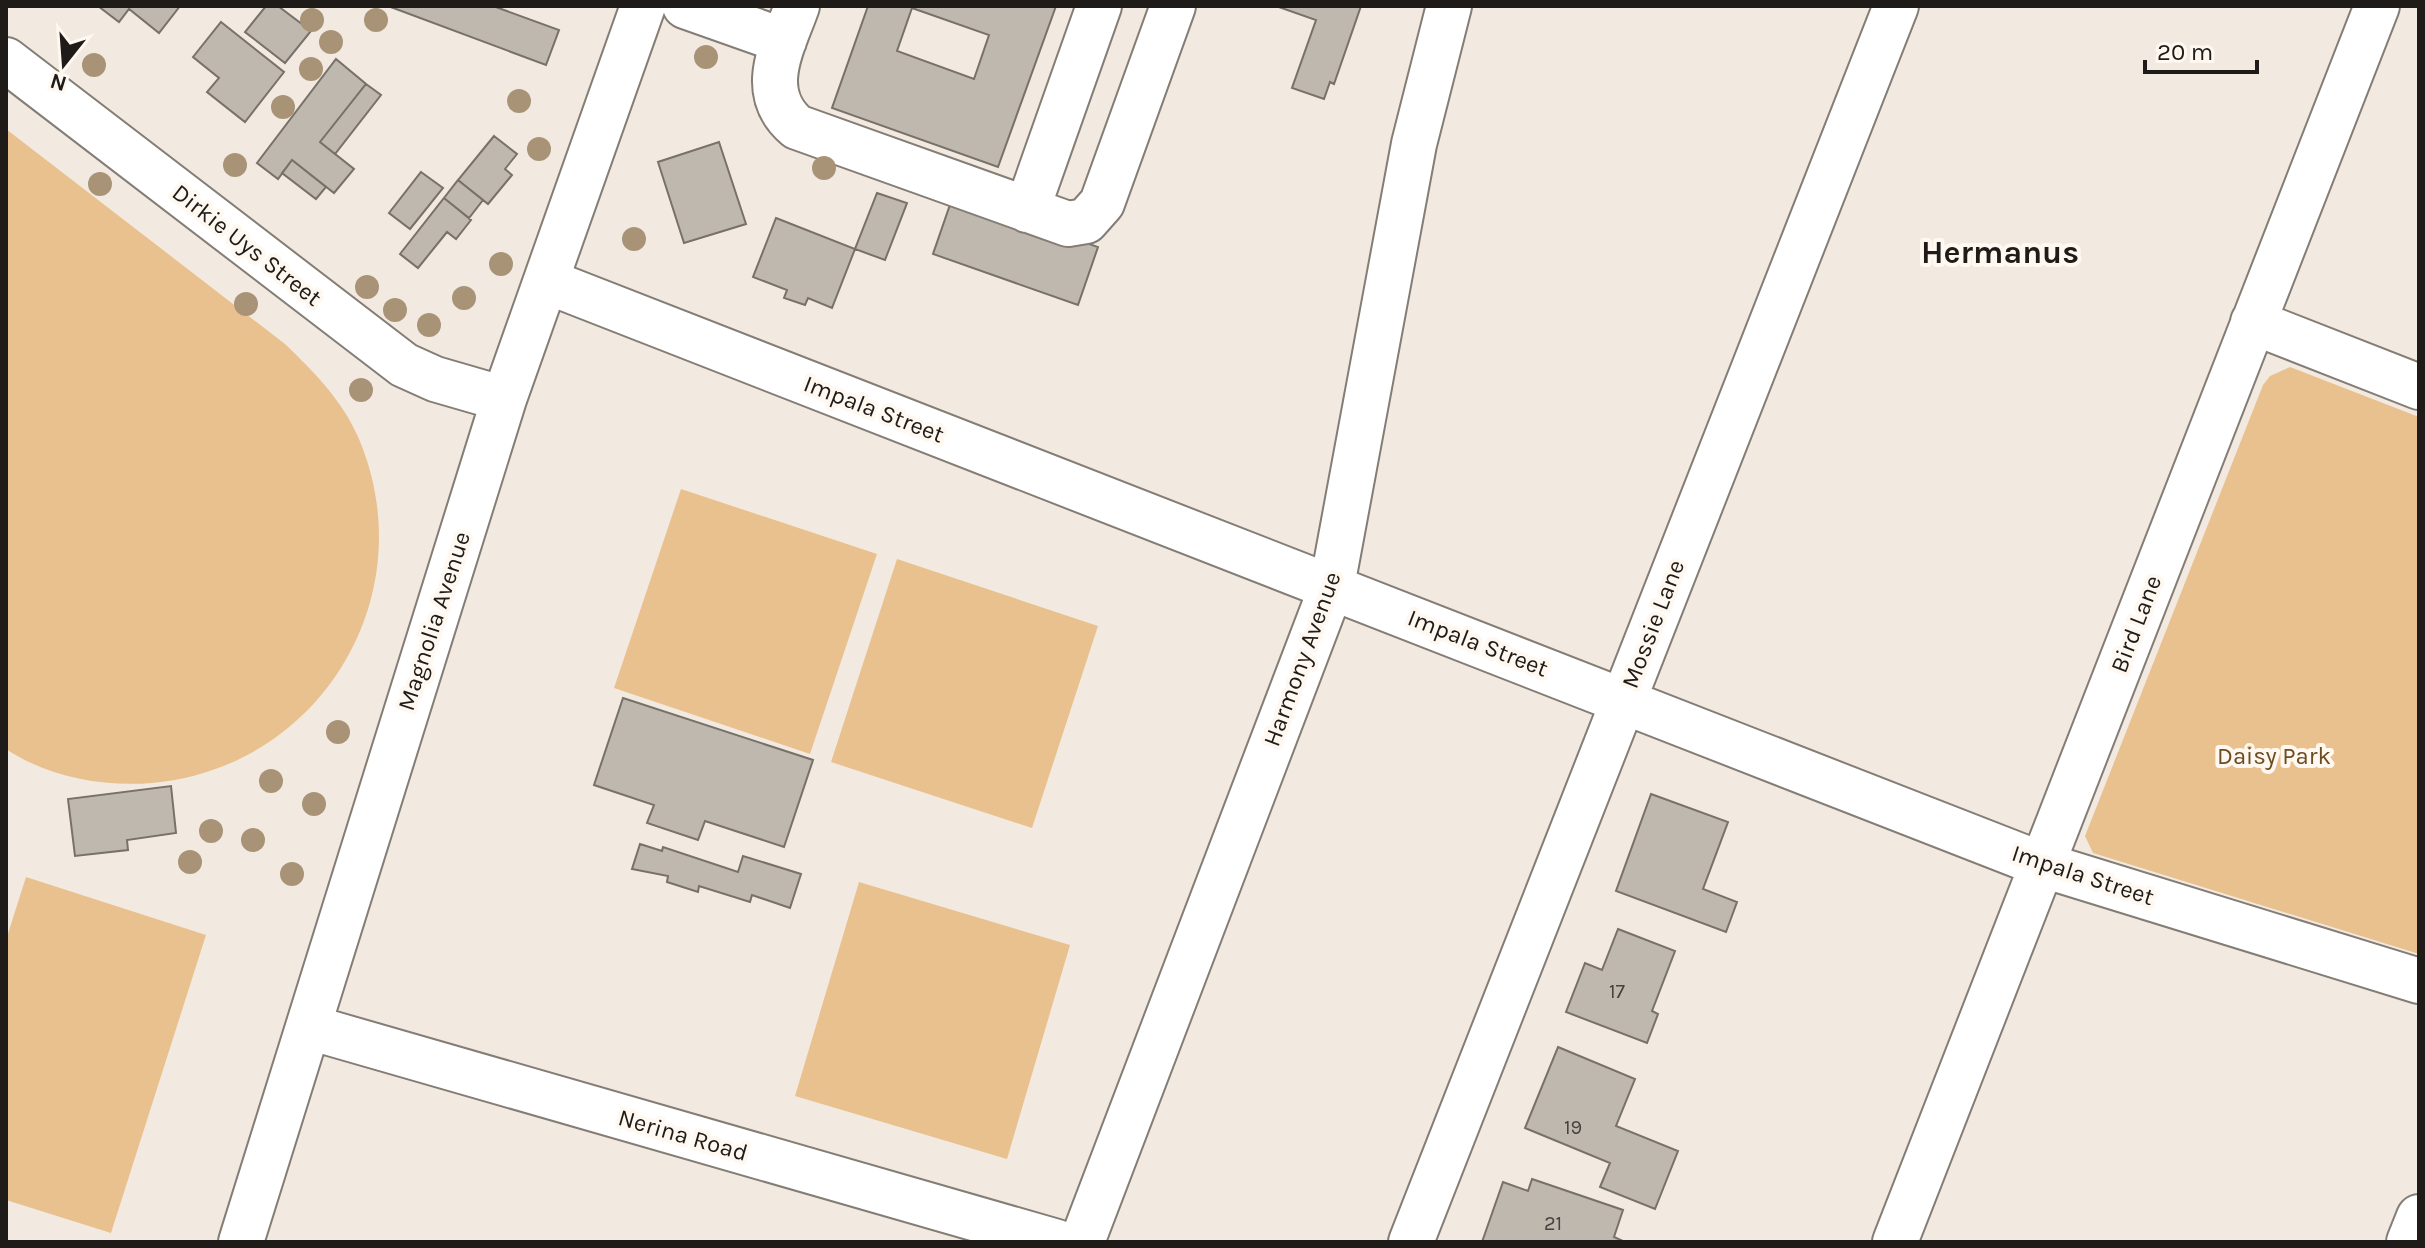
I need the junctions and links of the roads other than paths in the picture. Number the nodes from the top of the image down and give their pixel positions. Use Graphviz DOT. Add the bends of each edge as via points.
graph roads {
  1 [pos="643,6"];
  2 [pos="685,6"];
  3 [pos="1099,6"];
  4 [pos="1173,6"];
  5 [pos="1449,6"];
  6 [pos="1896,6"];
  7 [pos="2377,6"];
  8 [pos="791,24"];
  9 [pos="6,60"];
  10 [pos="1027,210"];
  11 [pos="546,281"];
  12 [pos="2253,322"];
  13 [pos="2419,387"];
  14 [pos="504,399"];
  15 [pos="1332,586"];
  16 [pos="1624,699"];
  17 [pos="2043,865"];
  18 [pos="2419,981"];
  19 [pos="309,1027"];
  20 [pos="2419,1217"];
  21 [pos="241,1242"];
  22 [pos="1057,1242"];
  23 [pos="1082,1242"];
  24 [pos="1411,1242"];
  25 [pos="1895,1242"];
  26 [pos="2409,1242"];
  1 -- 11 [label="street, Magnolia Avenue"];
  2 -- 8 [label="street"];
  3 -- 10 [label="street"];
  4 -- 10 [label="street" via="1096,214 1068,224"];
  5 -- 15 [label="street, Harmony Avenue" via="1414,144"];
  6 -- 16 [label="street, Mossie Lane"];
  7 -- 12 [label="street, Bird Lane"];
  8 -- 10 [label="street" via="774,69 774,91 785,116 797,127"];
  9 -- 14 [label="street, Dirkie Uys Street" via="404,365"];
  11 -- 14 [label="street, Magnolia Avenue"];
  11 -- 15 [label="street, Impala Street"];
  12 -- 13 [label="street"];
  12 -- 17 [label="street, Bird Lane"];
  14 -- 19 [label="street, Magnolia Avenue"];
  15 -- 16 [label="street, Impala Street"];
  15 -- 23 [label="street, Harmony Avenue"];
  16 -- 17 [label="street, Impala Street"];
  16 -- 24 [label="street, Mossie Lane"];
  17 -- 18 [label="street, Impala Street"];
  17 -- 25 [label="street, Bird Lane"];
  19 -- 21 [label="street, Magnolia Avenue"];
  19 -- 22 [label="street, Nerina Road"];
  20 -- 26 [label="street"];
}
